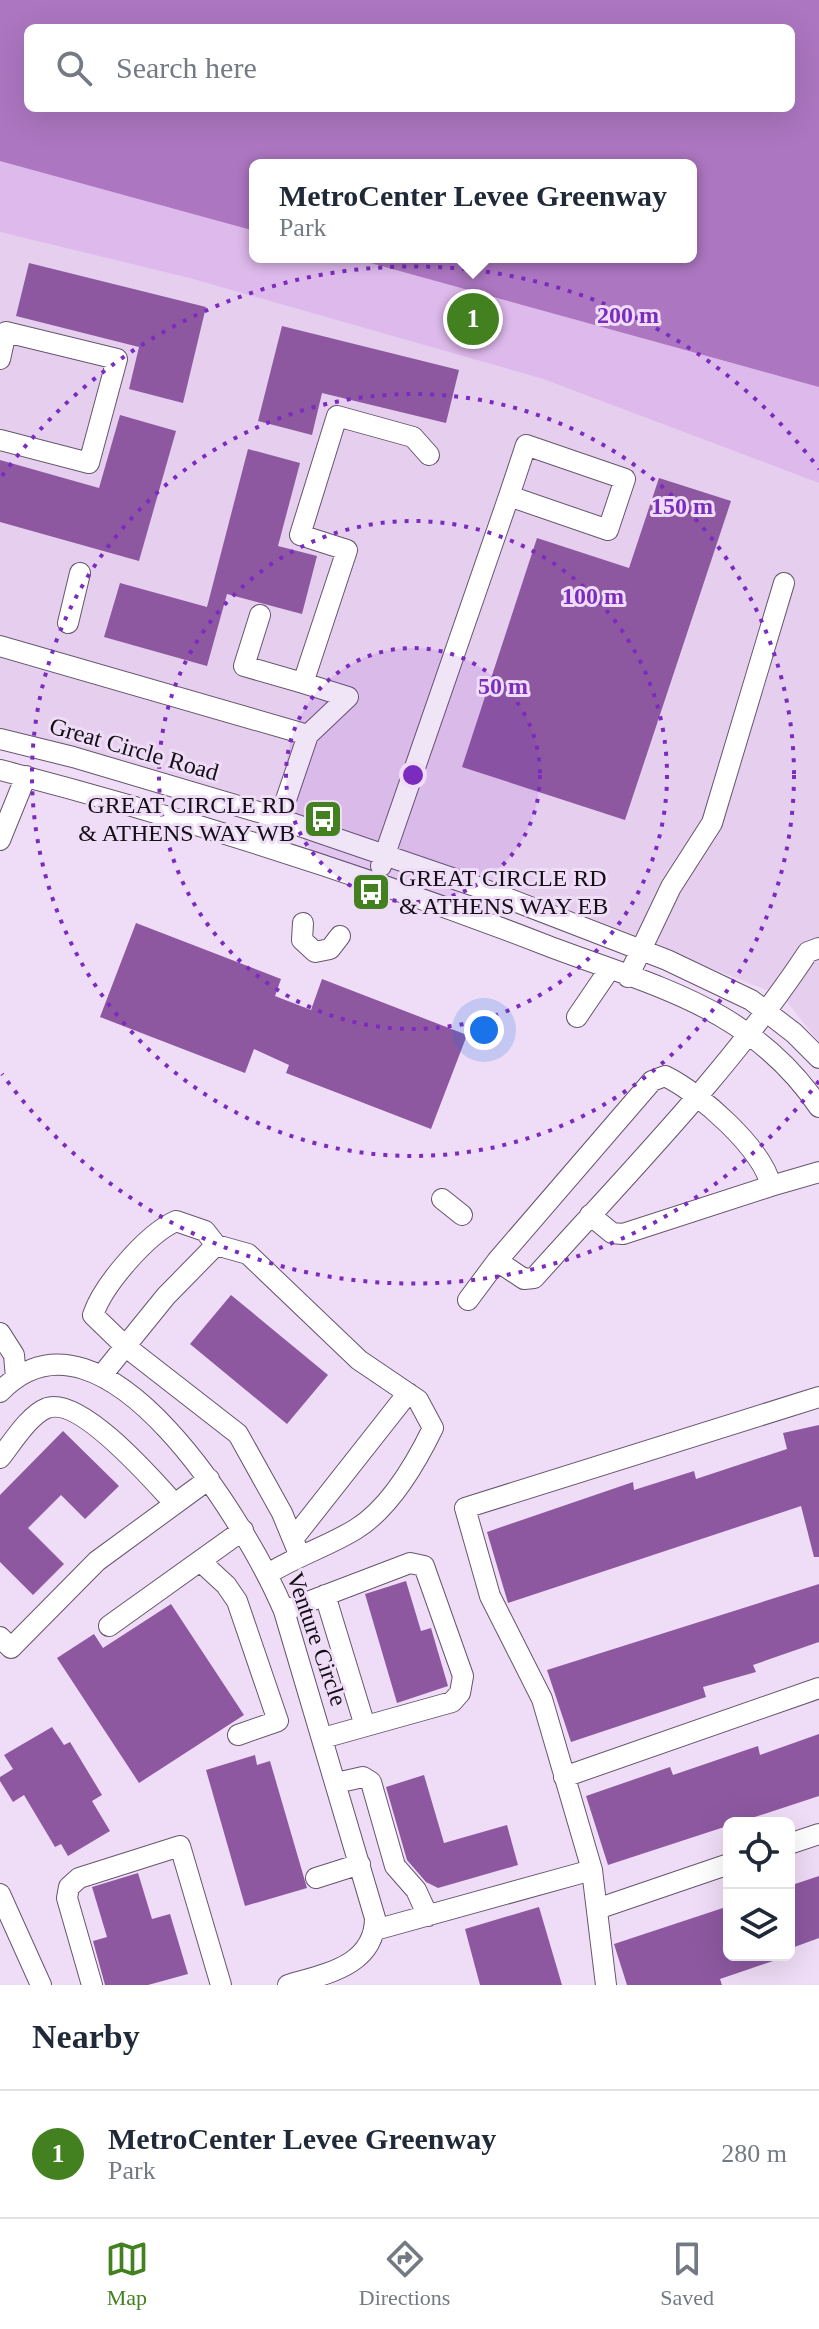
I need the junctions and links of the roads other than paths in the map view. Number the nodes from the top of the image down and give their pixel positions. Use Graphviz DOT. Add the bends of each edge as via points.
graph roads {
  1 [pos="0,359"];
  2 [pos="0,440"];
  3 [pos="429,455"];
  4 [pos="509,496"];
  5 [pos="80,573"];
  6 [pos="784,583"];
  7 [pos="260,615"];
  8 [pos="68,623"];
  9 [pos="0,646"];
  10 [pos="303,683"];
  11 [pos="308,735"];
  12 [pos="0,739"];
  13 [pos="0,770"];
  14 [pos="26,776"];
  15 [pos="280,819"];
  16 [pos="0,840"];
  17 [pos="270,847"];
  18 [pos="385,854"];
  19 [pos="376,882"];
  20 [pos="303,923"];
  21 [pos="340,936"];
  22 [pos="819,948"];
  23 [pos="641,950"];
  24 [pos="619,974"];
  25 [pos="767,1014"];
  26 [pos="577,1017"];
  27 [pos="747,1033"];
  28 [pos="819,1058"];
  29 [pos="695,1097"];
  30 [pos="819,1107"];
  31 [pos="819,1172"];
  32 [pos="771,1186"];
  33 [pos="442,1199"];
  34 [pos="462,1215"];
  35 [pos="590,1215"];
  36 [pos="216,1245"];
  37 [pos="497,1261"];
  38 [pos="468,1300"];
  39 [pos="0,1333"];
  40 [pos="125,1346"];
  41 [pos="102,1375"];
  42 [pos="16,1378"];
  43 [pos="0,1392"];
  44 [pos="408,1393"];
  45 [pos="819,1397"];
  46 [pos="0,1458"];
  47 [pos="209,1479"];
  48 [pos="173,1502"];
  49 [pos="243,1530"];
  50 [pos="296,1547"];
  51 [pos="200,1561"];
  52 [pos="268,1574"];
  53 [pos="325,1595"];
  54 [pos="284,1611"];
  55 [pos="109,1626"];
  56 [pos="0,1637"];
  57 [pos="819,1688"];
  58 [pos="365,1726"];
  59 [pos="238,1735"];
  60 [pos="323,1738"];
  61 [pos="564,1777"];
  62 [pos="336,1783"];
  63 [pos="819,1834"];
  64 [pos="795,1842"];
  65 [pos="360,1864"];
  66 [pos="723,1866"];
  67 [pos="592,1870"];
  68 [pos="316,1878"];
  69 [pos="0,1894"];
  70 [pos="597,1909"];
  71 [pos="428,1916"];
  72 [pos="375,1930"];
  73 [pos="41,1985"];
  74 [pos="92,1985"];
  75 [pos="221,1985"];
  76 [pos="288,1985"];
  77 [pos="606,1985"];
  1 -- 2 [label="street" via="6,332 117,359 89,463"];
  3 -- 10 [label="street" via="413,437 337,416 300,535 347,550"];
  4 -- 4 [label="street" via="608,530 625,479 526,445"];
  4 -- 18 [label="street"];
  5 -- 8 [label="street"];
  6 -- 23 [label="street" via="712,823 671,887"];
  7 -- 10 [label="street" via="244,666"];
  9 -- 11 [label="street"];
  10 -- 11 [label="street" via="348,697"];
  11 -- 15 [label="street"];
  12 -- 15 [label="street, Great Circle Road"];
  13 -- 14 [label="street"];
  14 -- 16 [label="street"];
  14 -- 17 [label="street"];
  15 -- 17 [label="street"];
  15 -- 18 [label="street, Great Circle Road"];
  17 -- 19 [label="street"];
  18 -- 19 [label="street"];
  18 -- 23 [label="street, Great Circle Road"];
  19 -- 24 [label="street"];
  20 -- 21 [label="street" via="301,939 315,952 330,949"];
  22 -- 25 [label="street" via="808,952"];
  23 -- 24 [label="street"];
  23 -- 25 [label="street, Great Circle Road" via="724,984"];
  24 -- 26 [label="street"];
  24 -- 27 [label="street" via="680,997"];
  25 -- 27 [label="street"];
  25 -- 28 [label="street, Great Circle Road"];
  27 -- 29 [label="street"];
  27 -- 30 [label="street" via="794,1073"];
  29 -- 32 [label="street" via="762,1160"];
  29 -- 35 [label="street"];
  29 -- 37 [label="street" via="665,1076 652,1081"];
  31 -- 32 [label="street"];
  32 -- 35 [label="street" via="623,1234 612,1233"];
  33 -- 34 [label="street"];
  35 -- 37 [label="street" via="534,1278 524,1279"];
  36 -- 40 [label="street"];
  36 -- 40 [label="street" via="205,1231 176,1221 157,1229 98,1299 93,1315"];
  36 -- 44 [label="street" via="248,1254 359,1360"];
  37 -- 38 [label="street"];
  39 -- 42 [label="street" via="14,1355"];
  40 -- 41 [label="street"];
  40 -- 50 [label="street" via="238,1434"];
  41 -- 42 [label="street, Venture Circle" via="57,1362"];
  41 -- 47 [label="street, Venture Circle" via="157,1421"];
  42 -- 43 [label="street, Venture Circle"];
  44 -- 50 [label="street"];
  44 -- 50 [label="street" via="418,1400 433,1428 410,1474 357,1529"];
  45 -- 61 [label="street" via="465,1508 490,1596 542,1699"];
  46 -- 48 [label="street" via="38,1413 68,1408 87,1418"];
  47 -- 48 [label="street"];
  47 -- 49 [label="street, Venture Circle"];
  48 -- 56 [label="street" via="97,1561 11,1648"];
  49 -- 51 [label="street"];
  49 -- 52 [label="street, Venture Circle"];
  50 -- 52 [label="street"];
  51 -- 55 [label="street"];
  51 -- 59 [label="street" via="237,1601 278,1721"];
  52 -- 54 [label="street, Venture Circle"];
  53 -- 54 [label="street"];
  53 -- 58 [label="street"];
  53 -- 58 [label="street" via="410,1563 424,1566 463,1676 452,1702"];
  54 -- 60 [label="street, Venture Circle"];
  57 -- 61 [label="street"];
  58 -- 60 [label="street"];
  60 -- 62 [label="street, Venture Circle"];
  61 -- 67 [label="street"];
  62 -- 65 [label="street, Venture Circle"];
  62 -- 71 [label="street" via="363,1777 371,1782 395,1866 416,1890"];
  63 -- 64 [label="street"];
  65 -- 68 [label="street"];
  65 -- 72 [label="street, Venture Circle"];
  66 -- 70 [label="street"];
  67 -- 70 [label="street"];
  67 -- 71 [label="street"];
  69 -- 73 [label="street"];
  70 -- 77 [label="street"];
  71 -- 72 [label="street"];
  72 -- 76 [label="street" via="351,1964"];
  74 -- 75 [label="street" via="67,1898 69,1887 79,1878 180,1846"];
}
